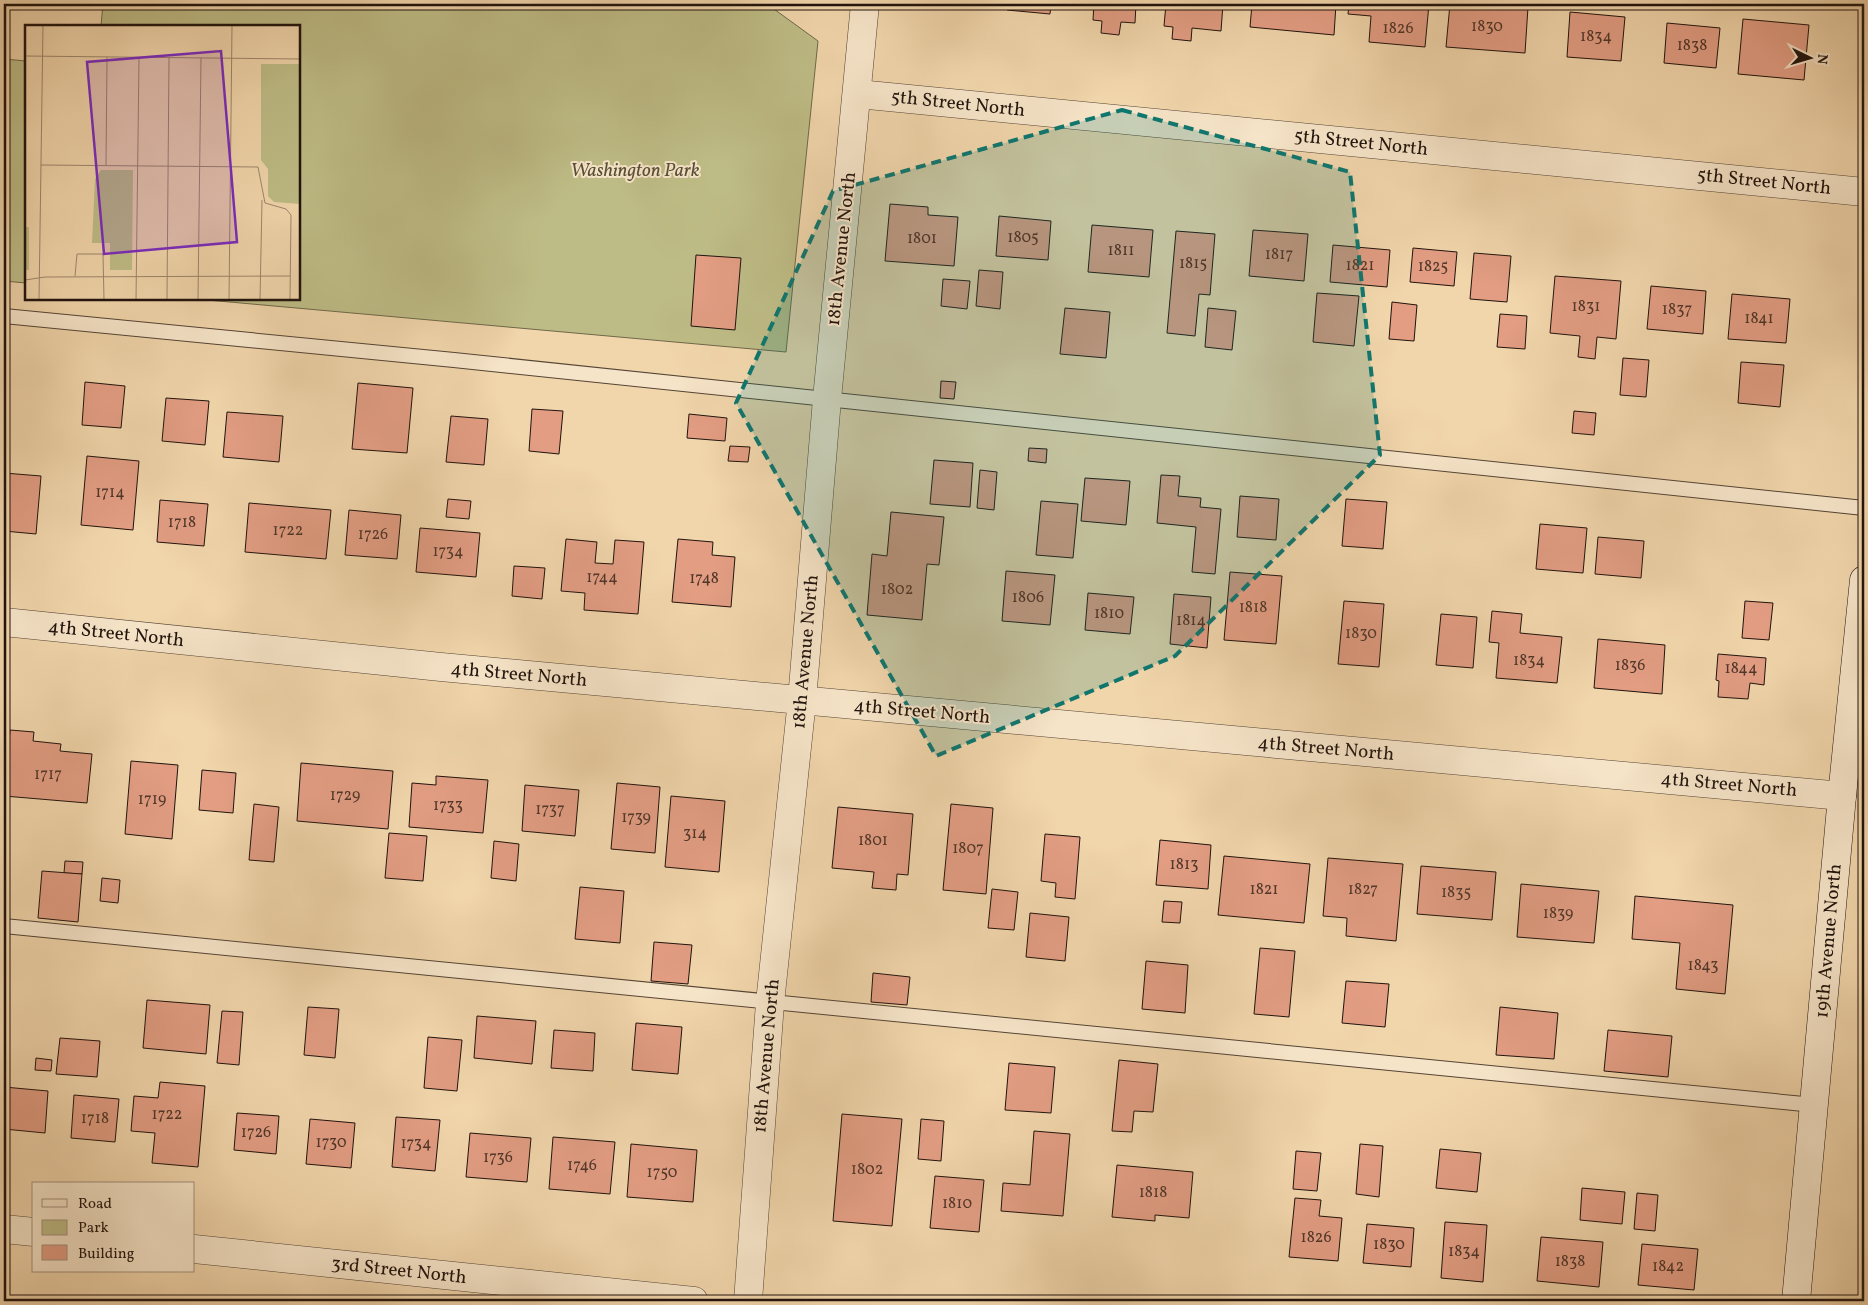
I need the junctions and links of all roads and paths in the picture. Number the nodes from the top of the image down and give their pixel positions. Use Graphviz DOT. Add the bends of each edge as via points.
graph roads {
  1 [pos="865,4"];
  2 [pos="858,94"];
  3 [pos="1864,192"];
  4 [pos="4,316"];
  5 [pos="827,399"];
  6 [pos="1864,508"];
  7 [pos="1864,580"];
  8 [pos="4,622"];
  9 [pos="802,700"];
  10 [pos="1842,796"];
  11 [pos="4,926"];
  12 [pos="770,1003"];
  13 [pos="1814,1104"];
  14 [pos="4,1229"];
  15 [pos="32,1232"];
  16 [pos="195,1249"];
  17 [pos="694,1301"];
  18 [pos="748,1301"];
  19 [pos="1796,1301"];
  1 -- 2 [label="street, 18th Avenue North"];
  2 -- 3 [label="street, 5th Street North"];
  2 -- 5 [label="street, 18th Avenue North"];
  4 -- 5 [label="lane"];
  5 -- 6 [label="lane"];
  5 -- 9 [label="street, 18th Avenue North"];
  7 -- 10 [label="street, 19th Avenue North"];
  8 -- 9 [label="street, 4th Street North"];
  9 -- 10 [label="street, 4th Street North"];
  9 -- 12 [label="street, 18th Avenue North"];
  10 -- 13 [label="street, 19th Avenue North"];
  11 -- 12 [label="lane"];
  12 -- 13 [label="lane"];
  12 -- 18 [label="street, 18th Avenue North"];
  13 -- 19 [label="street, 19th Avenue North"];
  14 -- 15 [label="street"];
  16 -- 17 [label="street, 3rd Street North"];
}
